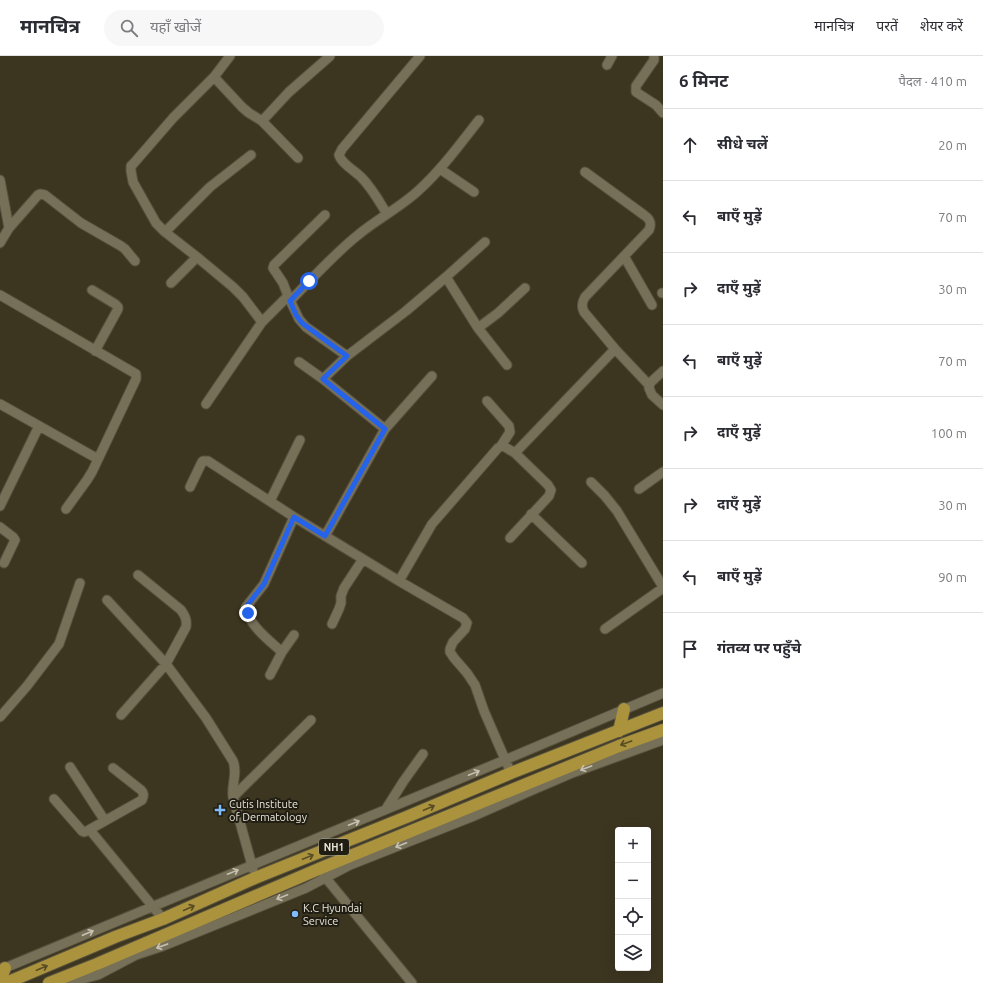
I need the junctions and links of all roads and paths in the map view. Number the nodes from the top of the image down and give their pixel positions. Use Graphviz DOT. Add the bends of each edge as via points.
graph roads {
  1 [pos="230,56"];
  2 [pos="330,56"];
  3 [pos="420,56"];
  4 [pos="612,56"];
  5 [pos="654,56"];
  6 [pos="607,65"];
  7 [pos="214,77"];
  8 [pos="663,113"];
  9 [pos="479,120"];
  10 [pos="262,121"];
  11 [pos="251,155"];
  12 [pos="298,158"];
  13 [pos="440,169"];
  14 [pos="585,172"];
  15 [pos="0,180"];
  16 [pos="474,192"];
  17 [pos="387,214"];
  18 [pos="325,215"];
  19 [pos="10,228"];
  20 [pos="165,232"];
  21 [pos="485,242"];
  22 [pos="0,243"];
  23 [pos="624,256"];
  24 [pos="197,257"];
  25 [pos="135,261"];
  26 [pos="446,277"];
  27 [pos="171,284"];
  28 [pos="525,288"];
  29 [pos="92,290"];
  30 [pos="0,295"];
  31 [pos="289,298"];
  32 [pos="652,305"];
  33 [pos="262,322"];
  34 [pos="478,328"];
  35 [pos="615,349"];
  36 [pos="95,351"];
  37 [pos="347,356"];
  38 [pos="299,362"];
  39 [pos="507,365"];
  40 [pos="663,371"];
  41 [pos="432,376"];
  42 [pos="323,379"];
  43 [pos="649,385"];
  44 [pos="487,400"];
  45 [pos="0,404"];
  46 [pos="206,404"];
  47 [pos="663,405"];
  48 [pos="39,426"];
  49 [pos="385,429"];
  50 [pos="300,440"];
  51 [pos="500,446"];
  52 [pos="514,454"];
  53 [pos="98,458"];
  54 [pos="663,472"];
  55 [pos="590,482"];
  56 [pos="190,487"];
  57 [pos="639,489"];
  58 [pos="270,501"];
  59 [pos="0,506"];
  60 [pos="66,509"];
  61 [pos="531,514"];
  62 [pos="294,517"];
  63 [pos="0,527"];
  64 [pos="325,536"];
  65 [pos="510,538"];
  66 [pos="363,559"];
  67 [pos="4,563"];
  68 [pos="582,563"];
  69 [pos="138,575"];
  70 [pos="399,581"];
  71 [pos="80,583"];
  72 [pos="662,584"];
  73 [pos="107,600"];
  74 [pos="332,624"];
  75 [pos="605,629"];
  76 [pos="294,635"];
  77 [pos="282,652"];
  78 [pos="166,664"];
  79 [pos="270,675"];
  80 [pos="663,692"];
  81 [pos="624,709"];
  82 [pos="663,713"];
  83 [pos="121,715"];
  84 [pos="0,717"];
  85 [pos="311,720"];
  86 [pos="618,731"];
  87 [pos="661,736"];
  88 [pos="423,754"];
  89 [pos="505,760"];
  90 [pos="70,767"];
  91 [pos="113,768"];
  92 [pos="511,773"];
  93 [pos="233,797"];
  94 [pos="54,799"];
  95 [pos="386,809"];
  96 [pos="105,821"];
  97 [pos="90,830"];
  98 [pos="252,865"];
  99 [pos="323,873"];
  100 [pos="255,878"];
  101 [pos="153,906"];
  102 [pos="163,919"];
  103 [pos="3,969"];
  104 [pos="99,974"];
  105 [pos="0,981"];
  106 [pos="6,983"];
  107 [pos="49,983"];
  108 [pos="66,983"];
  109 [pos="412,983"];
  1 -- 7 [label="street"];
  2 -- 10 [label="street" via="289,92"];
  3 -- 17 [label="street" via="339,155 369,185"];
  4 -- 6 [label="street"];
  5 -- 8 [label="street" via="635,90"];
  7 -- 10 [label="street" via="242,107"];
  7 -- 20 [label="street" via="173,118 131,166 133,182 151,216"];
  9 -- 13 [label="street"];
  10 -- 12 [label="street"];
  11 -- 20 [label="street" via="210,187"];
  13 -- 16 [label="street"];
  13 -- 17 [label="street" via="409,199"];
  14 -- 23 [label="street" via="650,222 649,230"];
  15 -- 19 [label="street"];
  17 -- 31 [label="street" via="348,243"];
  18 -- 31 [label="street" via="273,267"];
  19 -- 22 [label="street"];
  19 -- 25 [label="street" via="38,195 43,194 81,223 121,246"];
  20 -- 24 [label="street"];
  21 -- 26 [label="street"];
  23 -- 32 [label="street"];
  23 -- 35 [label="street" via="585,297 582,304 584,312"];
  24 -- 27 [label="street"];
  24 -- 33 [label="street" via="243,297"];
  26 -- 34 [label="street"];
  26 -- 37 [label="street"];
  28 -- 34 [label="street"];
  29 -- 36 [label="street" via="118,307"];
  30 -- 36 [label="street"];
  31 -- 33 [label="street"];
  31 -- 37 [label="street" via="302,323"];
  33 -- 46 [label="street"];
  34 -- 39 [label="street"];
  35 -- 43 [label="street"];
  35 -- 52 [label="street"];
  36 -- 53 [label="street" via="135,372 137,376"];
  37 -- 42 [label="street"];
  38 -- 42 [label="street"];
  40 -- 43 [label="street"];
  41 -- 49 [label="street"];
  42 -- 49 [label="street"];
  43 -- 47 [label="street" via="652,394"];
  44 -- 51 [label="street" via="509,426 510,432"];
  45 -- 48 [label="street"];
  48 -- 53 [label="street"];
  48 -- 59 [label="street"];
  49 -- 64 [label="street"];
  50 -- 58 [label="street"];
  51 -- 52 [label="street"];
  51 -- 70 [label="street" via="432,524"];
  52 -- 61 [label="street" via="550,488 549,496"];
  53 -- 60 [label="street" via="87,480"];
  54 -- 57 [label="street"];
  55 -- 72 [label="street" via="617,511"];
  56 -- 58 [label="street" via="202,462 208,461"];
  58 -- 62 [label="street"];
  61 -- 65 [label="street"];
  61 -- 68 [label="street"];
  62 -- 64 [label="street"];
  62 -- 77 [label="street" via="264,584 246,607 256,628"];
  63 -- 67 [label="street" via="15,540"];
  64 -- 66 [label="street"];
  66 -- 70 [label="street"];
  66 -- 74 [label="street" via="344,588"];
  69 -- 78 [label="street" via="186,617 186,627"];
  70 -- 89 [label="street" via="466,621 467,626 453,642 450,652 475,685"];
  71 -- 84 [label="street" via="59,644"];
  72 -- 75 [label="street"];
  73 -- 78 [label="street"];
  76 -- 77 [label="street"];
  77 -- 79 [label="street"];
  78 -- 83 [label="street"];
  78 -- 93 [label="street" via="233,760"];
  80 -- 81 [label="street"];
  81 -- 86 [label="highway"];
  81 -- 89 [label="street"];
  82 -- 86 [label="highway, NH1"];
  85 -- 93 [label="street"];
  86 -- 92 [label="highway, NH1"];
  87 -- 99 [label="highway, NH1, one-way" via="612,749"];
  88 -- 95 [label="street"];
  89 -- 92 [label="street"];
  95 -- 89 [label="street, one-way"];
  90 -- 96 [label="street"];
  91 -- 96 [label="street" via="143,792 144,796 142,800"];
  100 -- 92 [label="highway, NH1, one-way"];
  93 -- 98 [label="street"];
  94 -- 97 [label="street" via="82,831"];
  98 -- 95 [label="street, one-way"];
  96 -- 97 [label="street"];
  97 -- 101 [label="street"];
  98 -- 100 [label="street"];
  101 -- 98 [label="street, one-way"];
  99 -- 104 [label="highway, NH1, one-way"];
  99 -- 109 [label="street"];
  102 -- 100 [label="highway, NH1, one-way"];
  101 -- 102 [label="street"];
  103 -- 101 [label="street, one-way"];
  106 -- 102 [label="highway, NH1, one-way"];
  103 -- 105 [label="highway"];
  104 -- 107 [label="highway, NH1"];
  104 -- 108 [label="street"];
}
